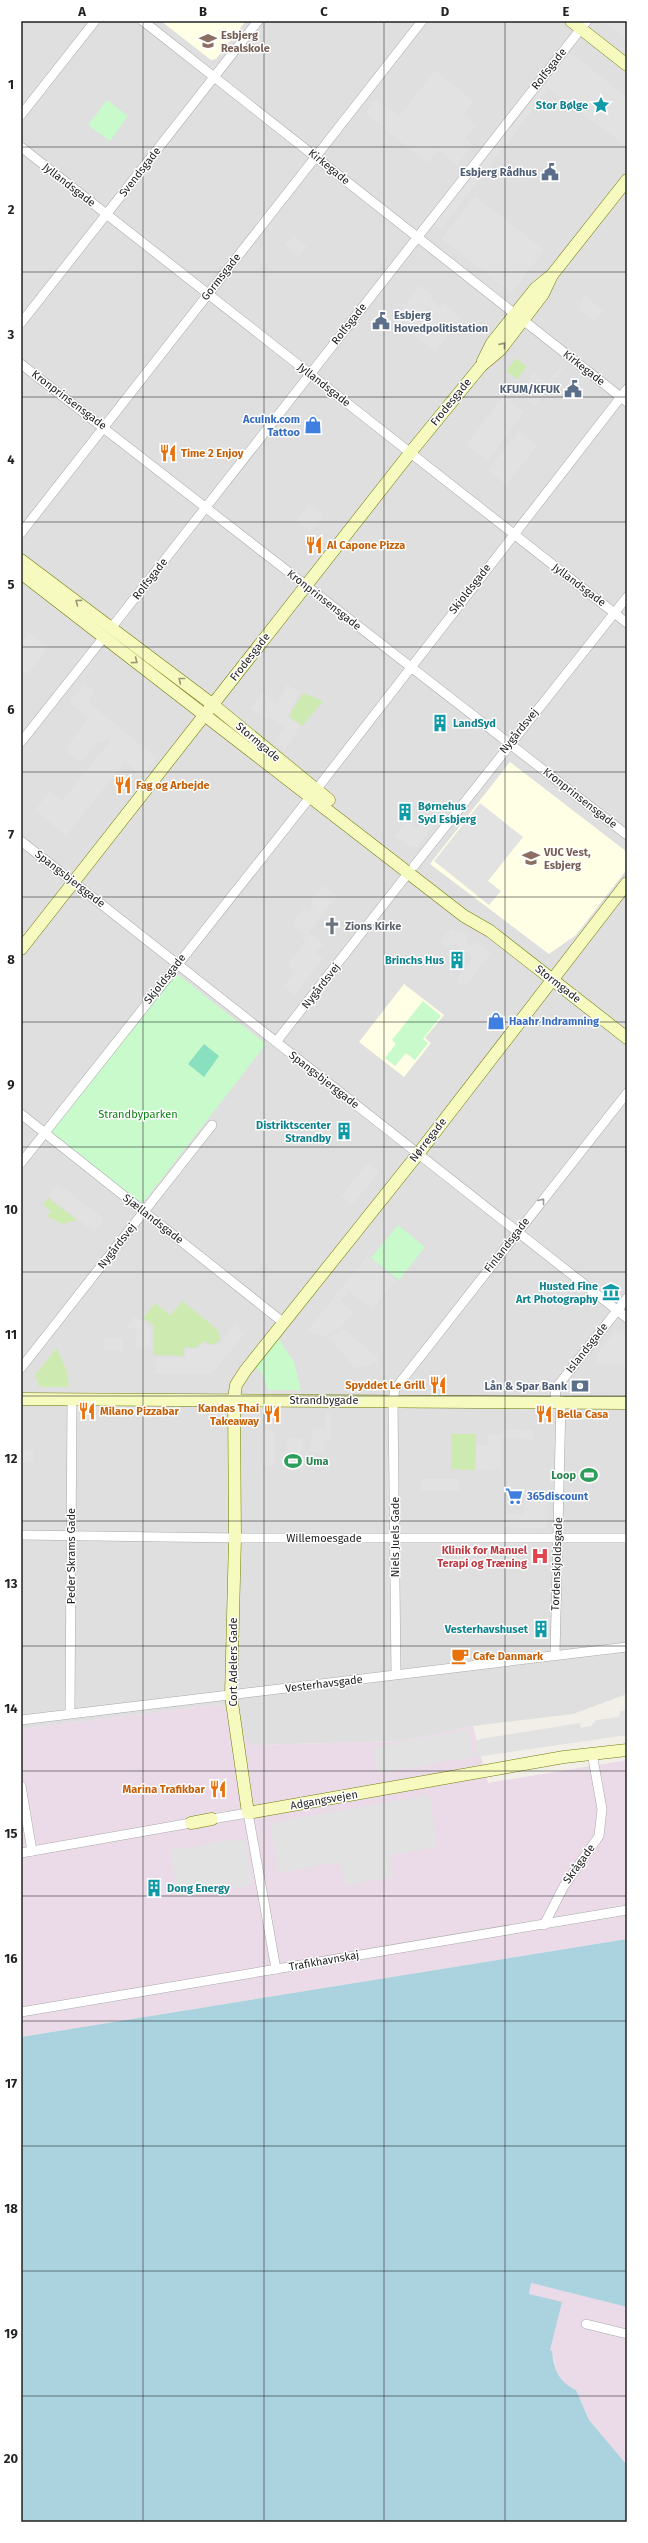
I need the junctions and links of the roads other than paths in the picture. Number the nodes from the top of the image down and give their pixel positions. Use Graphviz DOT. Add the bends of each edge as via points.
graph roads {
  1 [pos="95,21"];
  2 [pos="143,21"];
  3 [pos="258,21"];
  4 [pos="422,21"];
  5 [pos="571,21"];
  6 [pos="584,25"];
  7 [pos="627,65"];
  8 [pos="214,77"];
  9 [pos="21,115"];
  10 [pos="21,147"];
  11 [pos="315,156"];
  12 [pos="627,180"];
  13 [pos="106,214"];
  14 [pos="417,238"];
  15 [pos="207,295"];
  16 [pos="519,317"];
  17 [pos="21,322"];
  18 [pos="21,364"];
  19 [pos="310,374"];
  20 [pos="625,396"];
  21 [pos="103,427"];
  22 [pos="410,453"];
  23 [pos="205,508"];
  24 [pos="21,533"];
  25 [pos="513,535"];
  26 [pos="21,560"];
  27 [pos="21,573"];
  28 [pos="306,586"];
  29 [pos="627,597"];
  30 [pos="615,613"];
  31 [pos="627,623"];
  32 [pos="112,627"];
  33 [pos="104,637"];
  34 [pos="410,667"];
  35 [pos="208,709"];
  36 [pos="21,742"];
  37 [pos="510,743"];
  38 [pos="313,793"];
  39 [pos="627,835"];
  40 [pos="21,841"];
  41 [pos="411,869"];
  42 [pos="73,882"];
  43 [pos="627,883"];
  44 [pos="21,949"];
  45 [pos="177,963"];
  46 [pos="552,979"];
  47 [pos="627,1038"];
  48 [pos="276,1042"];
  49 [pos="627,1093"];
  50 [pos="21,1114"];
  51 [pos="212,1125"];
  52 [pos="44,1133"];
  53 [pos="418,1154"];
  54 [pos="21,1163"];
  55 [pos="144,1212"];
  56 [pos="518,1232"];
  57 [pos="627,1298"];
  58 [pos="617,1311"];
  59 [pos="627,1318"];
  60 [pos="284,1323"];
  61 [pos="21,1368"];
  62 [pos="21,1399"];
  63 [pos="72,1399"];
  64 [pos="234,1399"];
  65 [pos="393,1400"];
  66 [pos="558,1401"];
  67 [pos="627,1403"];
  68 [pos="21,1535"];
  69 [pos="71,1536"];
  70 [pos="395,1537"];
  71 [pos="234,1538"];
  72 [pos="556,1538"];
  73 [pos="627,1538"];
  74 [pos="627,1647"];
  75 [pos="555,1655"];
  76 [pos="396,1674"];
  77 [pos="231,1696"];
  78 [pos="70,1714"];
  79 [pos="21,1720"];
  80 [pos="627,1750"];
  81 [pos="592,1753"];
  82 [pos="21,1786"];
  83 [pos="248,1813"];
  84 [pos="212,1819"];
  85 [pos="192,1823"];
  86 [pos="32,1851"];
  87 [pos="21,1853"];
  88 [pos="627,1910"];
  89 [pos="544,1925"];
  90 [pos="276,1969"];
  91 [pos="21,2012"];
  92 [pos="586,2324"];
  93 [pos="627,2334"];
  1 -- 9 [label="street"];
  2 -- 8 [label="street, Kirkegade"];
  3 -- 8 [label="street, Svendsgade"];
  4 -- 11 [label="street, Gormsgade"];
  5 -- 6 [label="street"];
  6 -- 7 [label="street"];
  6 -- 14 [label="street, Rolfsgade"];
  8 -- 11 [label="street, Kirkegade"];
  8 -- 13 [label="street, Svendsgade"];
  10 -- 13 [label="street, Jyllandsgade"];
  11 -- 14 [label="street, Kirkegade"];
  11 -- 15 [label="street, Gormsgade"];
  12 -- 16 [label="street, Frodesgade" via="552,275 543,294"];
  13 -- 15 [label="street, Jyllandsgade"];
  13 -- 17 [label="street, Svendsgade"];
  14 -- 16 [label="street, Kirkegade"];
  14 -- 19 [label="street, Rolfsgade"];
  15 -- 19 [label="street, Jyllandsgade"];
  15 -- 21 [label="street, Gormsgade"];
  16 -- 20 [label="street, Kirkegade"];
  16 -- 22 [label="street, Frodesgade" via="500,350 481,366"];
  18 -- 21 [label="street, Kronprinsensgade"];
  19 -- 22 [label="street, Jyllandsgade"];
  19 -- 23 [label="street, Rolfsgade"];
  20 -- 25 [label="street, Skjoldsgade"];
  21 -- 23 [label="street, Kronprinsensgade"];
  21 -- 24 [label="street, Gormsgade"];
  22 -- 25 [label="street, Jyllandsgade"];
  22 -- 28 [label="street, Frodesgade"];
  23 -- 28 [label="street, Kronprinsensgade"];
  23 -- 32 [label="street, Rolfsgade"];
  25 -- 30 [label="street, Jyllandsgade"];
  25 -- 34 [label="street, Skjoldsgade"];
  32 -- 26 [label="street, Stormgade, one-way"];
  27 -- 33 [label="street, Stormgade"];
  28 -- 34 [label="street, Kronprinsensgade"];
  28 -- 35 [label="street, Frodesgade"];
  29 -- 30 [label="street, Nygårdsvej"];
  30 -- 31 [label="street, Jyllandsgade"];
  30 -- 37 [label="street, Nygårdsvej"];
  35 -- 32 [label="street, Stormgade, one-way"];
  33 -- 35 [label="street, Stormgade, one-way"];
  33 -- 36 [label="street"];
  34 -- 37 [label="street, Kronprinsensgade"];
  34 -- 38 [label="street, Skjoldsgade"];
  35 -- 38 [label="street, Stormgade"];
  35 -- 42 [label="street, Frodesgade"];
  37 -- 39 [label="street, Kronprinsensgade"];
  37 -- 41 [label="street, Nygårdsvej"];
  38 -- 41 [label="street, Stormgade"];
  38 -- 45 [label="street, Skjoldsgade"];
  40 -- 42 [label="street, Spangsbjerggade"];
  41 -- 46 [label="street, Stormgade" via="464,916 490,931"];
  41 -- 48 [label="street, Nygårdsvej"];
  42 -- 44 [label="street, Frodesgade"];
  42 -- 45 [label="street, Spangsbjerggade"];
  43 -- 46 [label="street, Nørregade"];
  45 -- 48 [label="street, Spangsbjerggade"];
  45 -- 52 [label="street, Skjoldsgade"];
  46 -- 47 [label="street, Stormgade"];
  46 -- 53 [label="street, Nørregade"];
  48 -- 53 [label="street, Spangsbjerggade"];
  56 -- 49 [label="street, Finlandsgade, one-way"];
  50 -- 52 [label="street, Sjællandsgade"];
  51 -- 55 [label="street, Nygårdsvej"];
  52 -- 54 [label="street, Skjoldsgade"];
  52 -- 55 [label="street, Sjællandsgade"];
  53 -- 56 [label="street, Spangsbjerggade"];
  53 -- 60 [label="street, Nørregade"];
  55 -- 60 [label="street, Sjællandsgade"];
  55 -- 61 [label="street, Nygårdsvej"];
  56 -- 58 [label="street, Spangsbjerggade"];
  56 -- 65 [label="street, Finlandsgade" via="399,1382"];
  57 -- 58 [label="street, Islandsgade"];
  58 -- 59 [label="street, Spangsbjerggade"];
  58 -- 66 [label="street, Islandsgade" via="556,1388"];
  60 -- 64 [label="street, Nørregade" via="245,1371 236,1386"];
  62 -- 63 [label="street, Strandbygade"];
  63 -- 64 [label="street, Strandbygade"];
  63 -- 69 [label="street, Peder Skrams Gade"];
  64 -- 65 [label="street, Strandbygade"];
  64 -- 71 [label="street, Cort Adelers Gade"];
  65 -- 66 [label="street, Strandbygade"];
  65 -- 70 [label="street, Niels Juels Gade"];
  66 -- 67 [label="street, Strandbygade"];
  66 -- 72 [label="street, Tordenskjoldsgade"];
  68 -- 69 [label="street, Willemoesgade"];
  69 -- 71 [label="street, Willemoesgade"];
  69 -- 78 [label="street, Peder Skrams Gade"];
  70 -- 71 [label="street, Willemoesgade"];
  70 -- 72 [label="street, Willemoesgade"];
  70 -- 76 [label="street, Niels Juels Gade"];
  71 -- 77 [label="street, Cort Adelers Gade"];
  72 -- 73 [label="street, Willemoesgade"];
  72 -- 75 [label="street, Tordenskjoldsgade"];
  74 -- 75 [label="street, Vesterhavsgade"];
  75 -- 76 [label="street, Vesterhavsgade"];
  76 -- 77 [label="street, Vesterhavsgade"];
  77 -- 78 [label="street, Vesterhavsgade"];
  77 -- 83 [label="street, Cort Adelers Gade"];
  78 -- 79 [label="street, Vesterhavsgade"];
  80 -- 81 [label="street, Adgangsvejen"];
  81 -- 83 [label="street, Adgangsvejen"];
  81 -- 89 [label="street, Skrågade" via="602,1809 599,1836 564,1886"];
  82 -- 86 [label="street"];
  83 -- 84 [label="street, Adgangsvejen"];
  83 -- 90 [label="street, Cort Adelers Gade"];
  84 -- 85 [label="street, Adgangsvejen"];
  85 -- 86 [label="street, Adgangsvejen"];
  86 -- 87 [label="street, Adgangsvejen"];
  88 -- 89 [label="street, Trafikhavnskaj"];
  89 -- 90 [label="street, Trafikhavnskaj"];
  90 -- 91 [label="street, Trafikhavnskaj"];
  92 -- 93 [label="street"];
}
